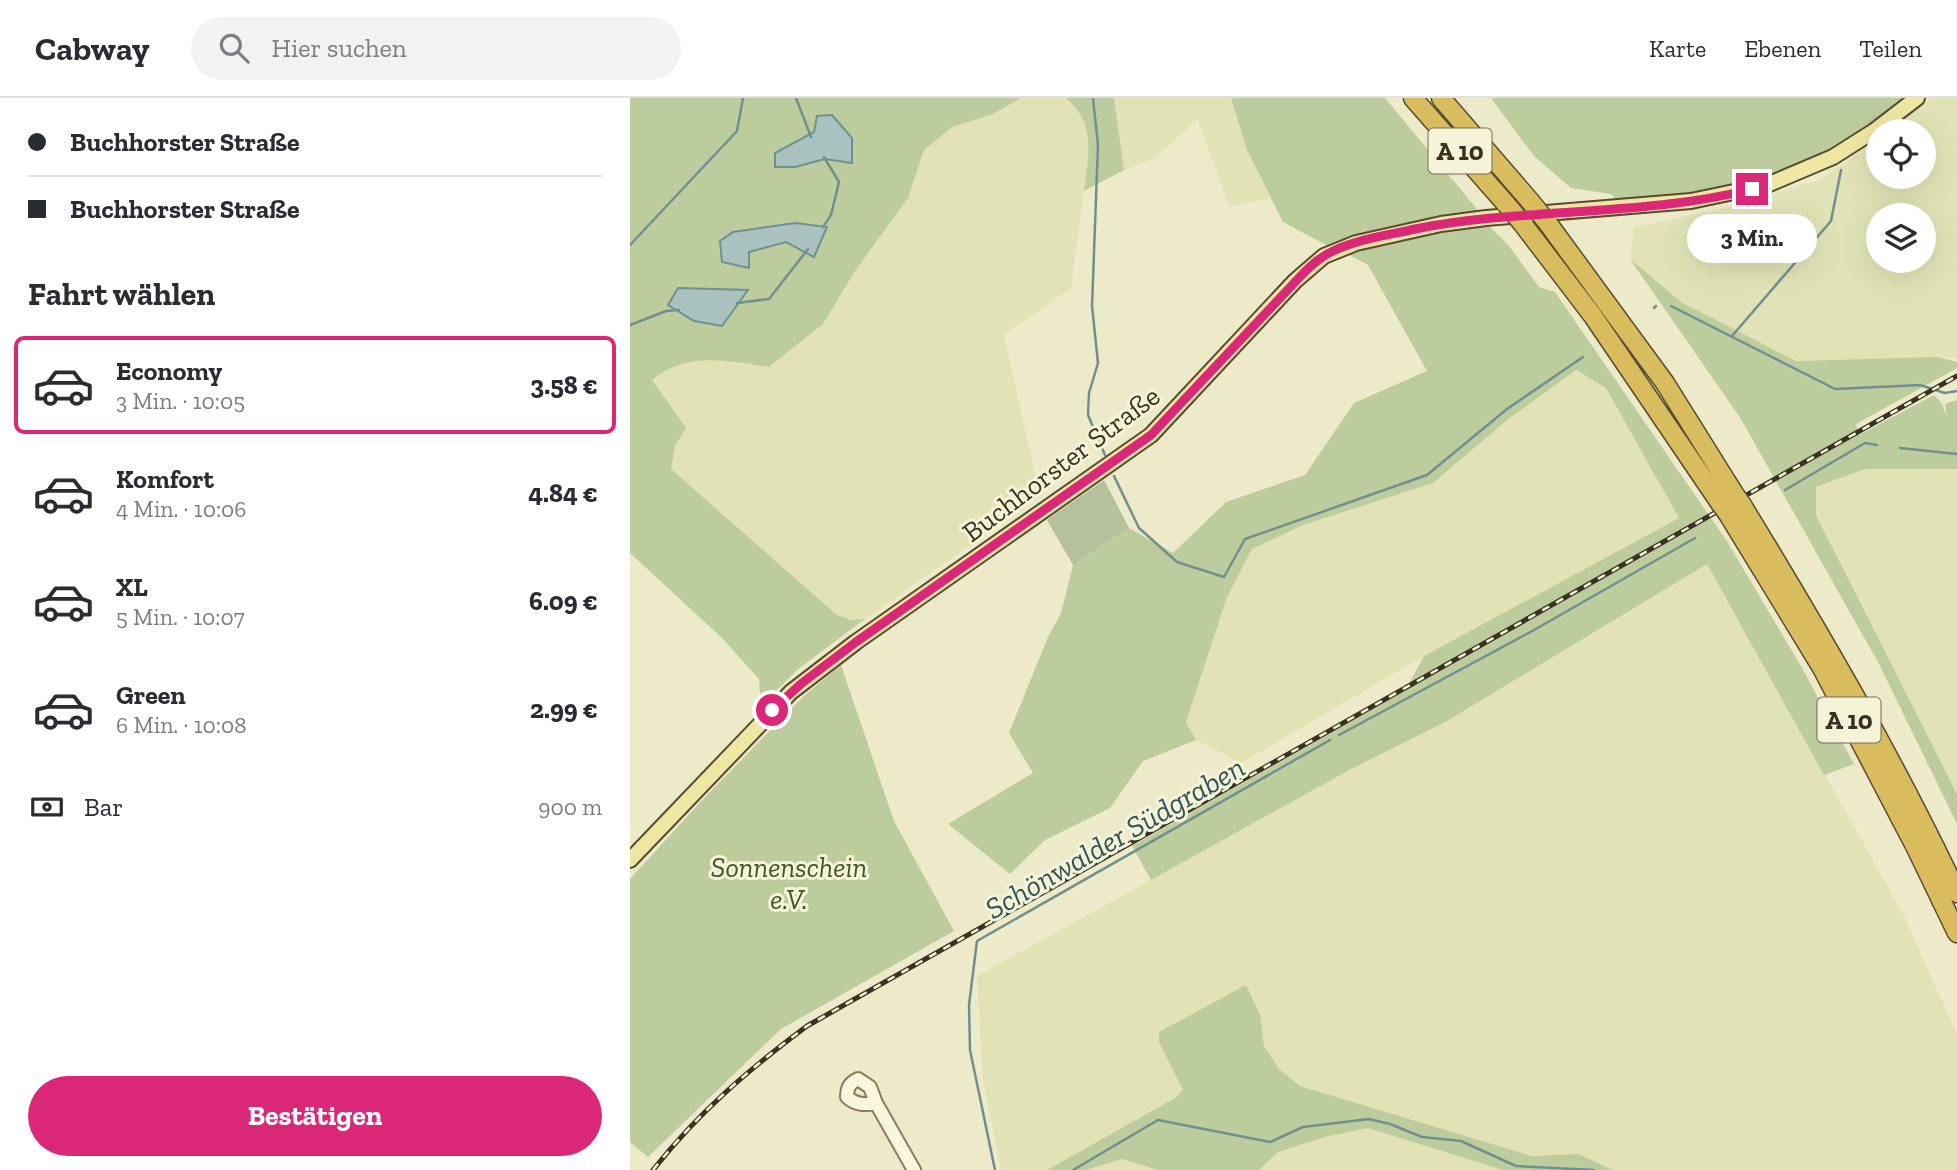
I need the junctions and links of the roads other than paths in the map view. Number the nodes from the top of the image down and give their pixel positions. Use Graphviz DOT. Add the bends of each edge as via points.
graph roads {
  1 [pos="1413,98"];
  2 [pos="1441,98"];
  3 [pos="1917,98"];
  4 [pos="1731,504"];
  5 [pos="630,860"];
  6 [pos="1957,893"];
  7 [pos="1957,933"];
  8 [pos="876,1103"];
  9 [pos="914,1170"];
  1 -- 4 [label="highway, A 10, bridge" via="1522,223"];
  2 -- 4 [label="highway, A 10, bridge" via="1547,222 1665,383"];
  3 -- 5 [label="main road, Buchhorster Straße" via="1833,157 1767,186 1691,201 1441,224 1356,243 1324,256 1151,435 791,692"];
  4 -- 6 [label="highway, A 10" via="1825,643"];
  4 -- 7 [label="highway, A 10" via="1822,668"];
  8 -- 9 [label="street"];
}
